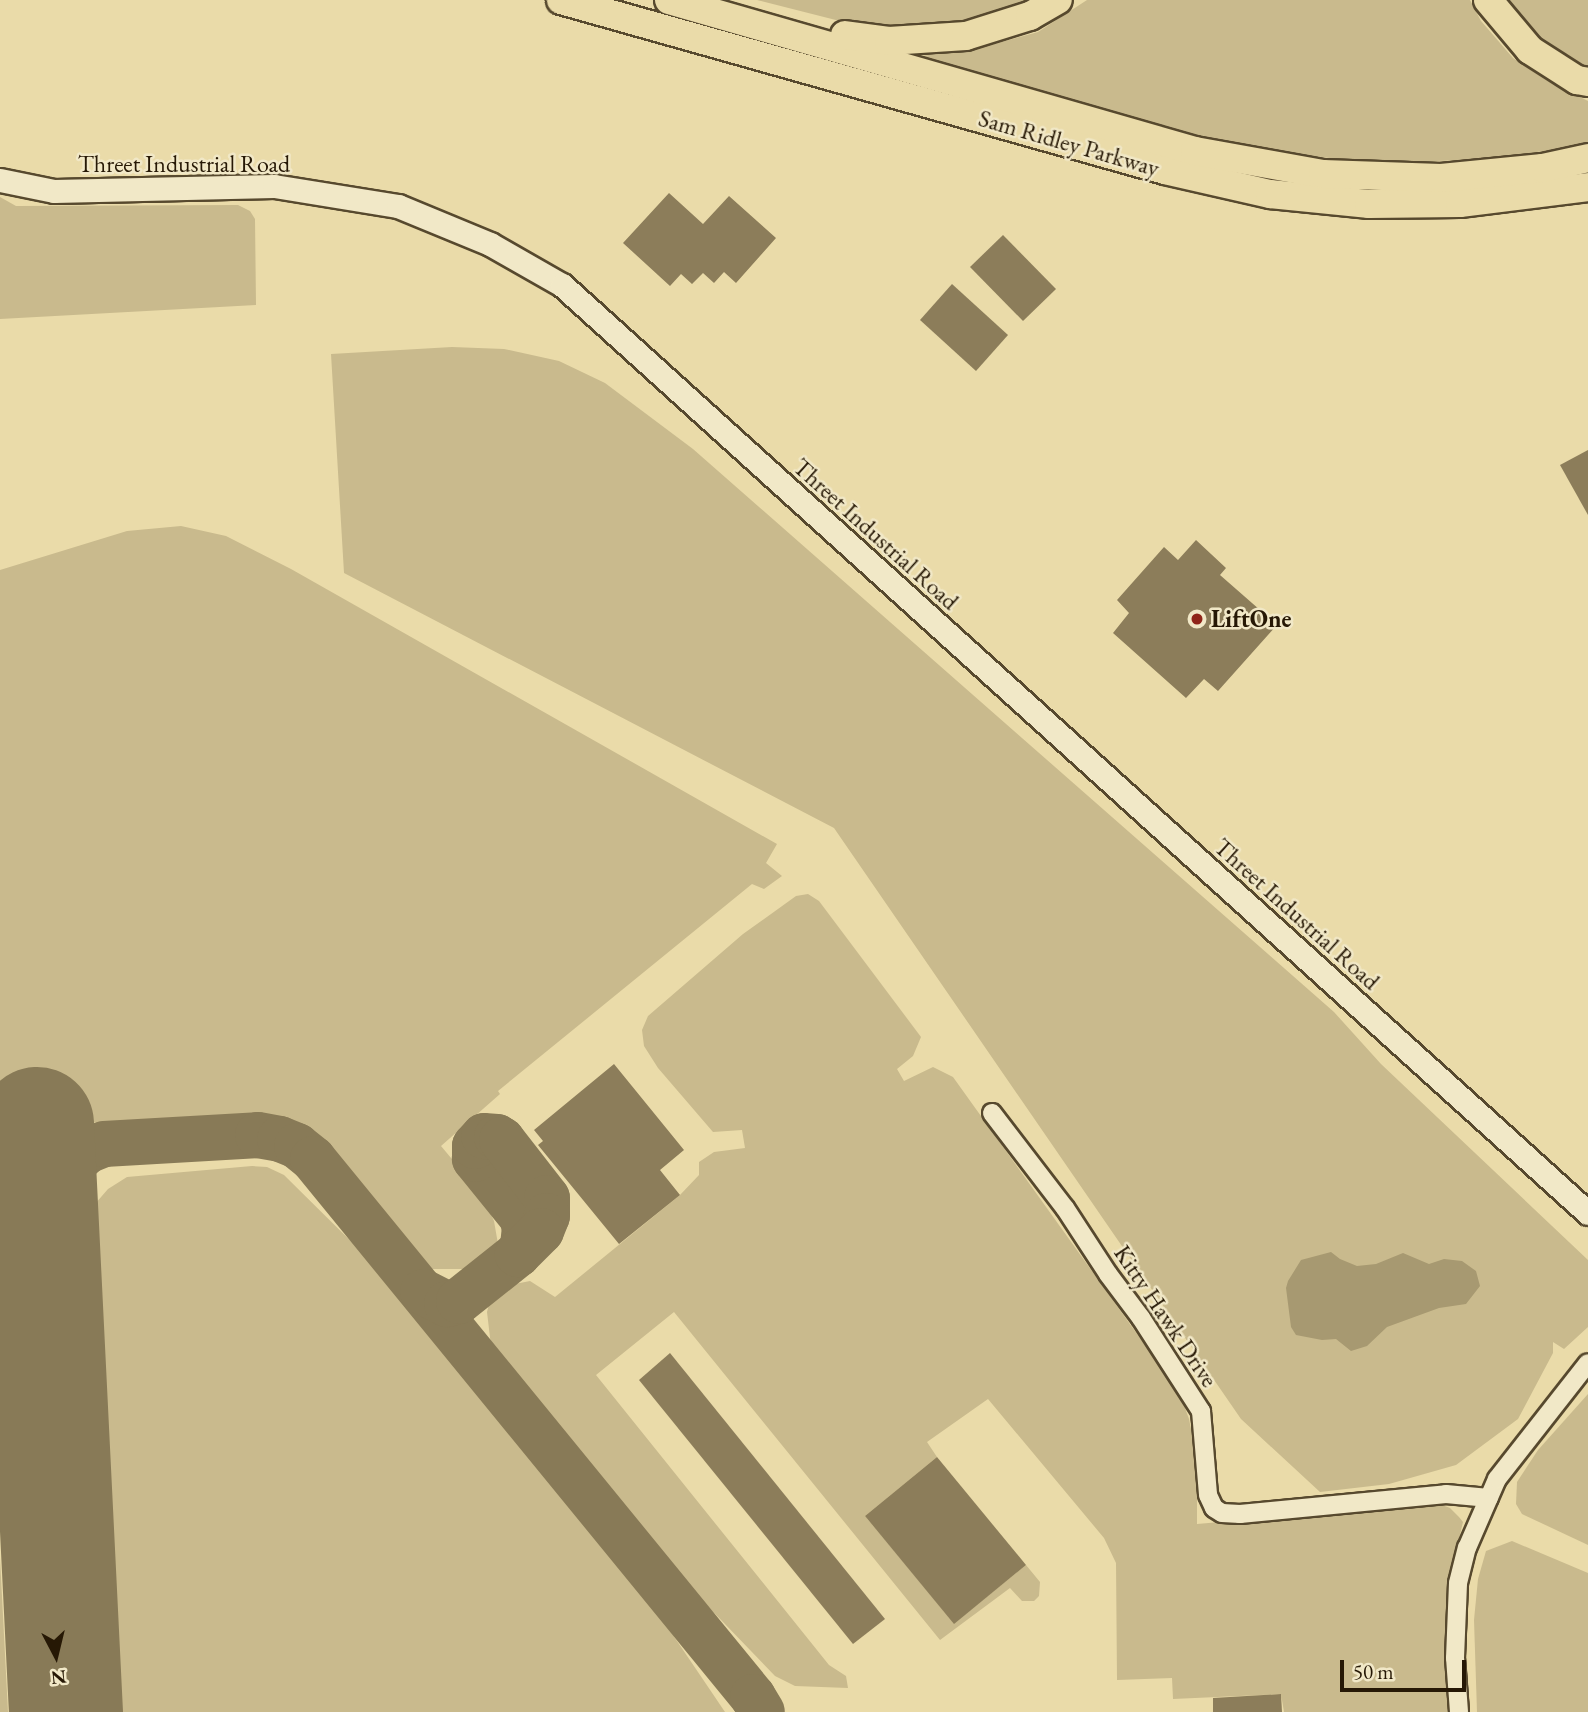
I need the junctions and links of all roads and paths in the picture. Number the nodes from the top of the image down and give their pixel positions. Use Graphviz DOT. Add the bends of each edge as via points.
graph roads {
  1 [pos="561,0"];
  2 [pos="669,0"];
  3 [pos="1058,0"];
  4 [pos="1488,0"];
  5 [pos="738,19"];
  6 [pos="1588,82"];
  7 [pos="1588,158"];
  8 [pos="0,180"];
  9 [pos="1588,187"];
  10 [pos="1460,203"];
  11 [pos="1588,203"];
  12 [pos="992,1113"];
  13 [pos="1588,1213"];
  14 [pos="1588,1363"];
  15 [pos="1489,1498"];
  16 [pos="1459,1712"];
  1 -- 10 [label="main road, Sam Ridley Parkway" via="1165,170 1270,194 1369,204"];
  2 -- 5 [label="main road, Sam Ridley Parkway"];
  3 -- 5 [label="main road" via="1030,16 966,36 889,41"];
  4 -- 6 [label="main road" via="1530,50 1577,80"];
  5 -- 7 [label="main road, Sam Ridley Parkway" via="1195,151 1323,174 1441,178"];
  8 -- 13 [label="street, Threet Industrial Road" via="54,191 274,186 398,206 489,244 562,285"];
  9 -- 10 [label="main road, Sam Ridley Parkway"];
  10 -- 11 [label="main road"];
  12 -- 15 [label="street, Kitty Hawk Drive" via="1065,1208 1200,1411 1205,1475 1214,1508 1240,1514 1446,1494"];
  14 -- 15 [label="street" via="1497,1479"];
  15 -- 16 [label="street" via="1467,1548 1458,1583 1455,1658"];
}
